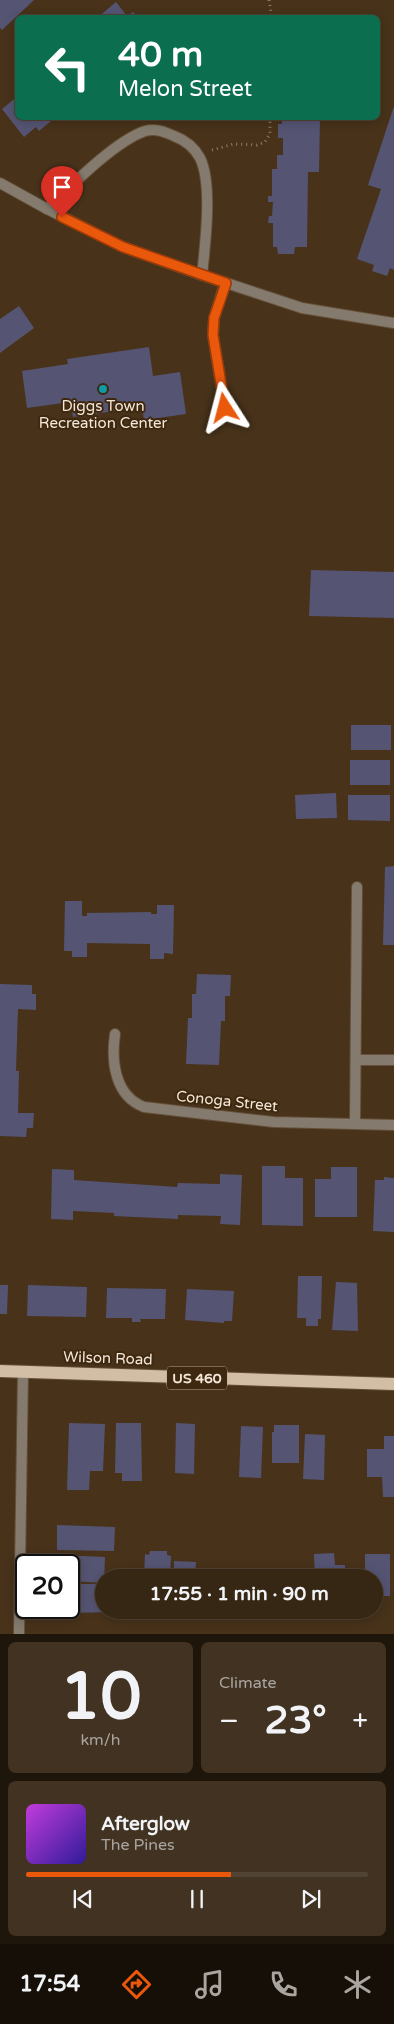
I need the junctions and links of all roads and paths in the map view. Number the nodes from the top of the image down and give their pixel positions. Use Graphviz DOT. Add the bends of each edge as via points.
graph roads {
  1 [pos="269,0"];
  2 [pos="272,15"];
  3 [pos="270,120"];
  4 [pos="200,158"];
  5 [pos="0,183"];
  6 [pos="47,210"];
  7 [pos="202,275"];
  8 [pos="226,283"];
  9 [pos="394,323"];
  10 [pos="225,408"];
  11 [pos="357,887"];
  12 [pos="115,1034"];
  13 [pos="356,1060"];
  14 [pos="394,1060"];
  15 [pos="355,1124"];
  16 [pos="394,1125"];
  17 [pos="0,1371"];
  18 [pos="23,1372"];
  19 [pos="394,1384"];
  20 [pos="18,1634"];
  1 -- 2 [label="path"];
  3 -- 4 [label="path" via="270,134 265,142 234,144 214,149"];
  4 -- 6 [label="street" via="182,139 160,130 146,131 133,136 90,168"];
  4 -- 7 [label="street" via="205,173 206,197"];
  5 -- 6 [label="street"];
  6 -- 7 [label="street" via="123,247"];
  7 -- 8 [label="street"];
  8 -- 9 [label="street" via="302,308"];
  8 -- 10 [label="street" via="214,318 213,335"];
  11 -- 13 [label="street"];
  12 -- 15 [label="street, Conoga Street" via="114,1062 120,1087 125,1096 144,1107 274,1122"];
  13 -- 14 [label="street"];
  13 -- 15 [label="street"];
  15 -- 16 [label="street, Conoga Street"];
  17 -- 18 [label="main road, Wilson Road / US 460"];
  18 -- 19 [label="main road, Wilson Road / US 460"];
  18 -- 20 [label="street"];
}
